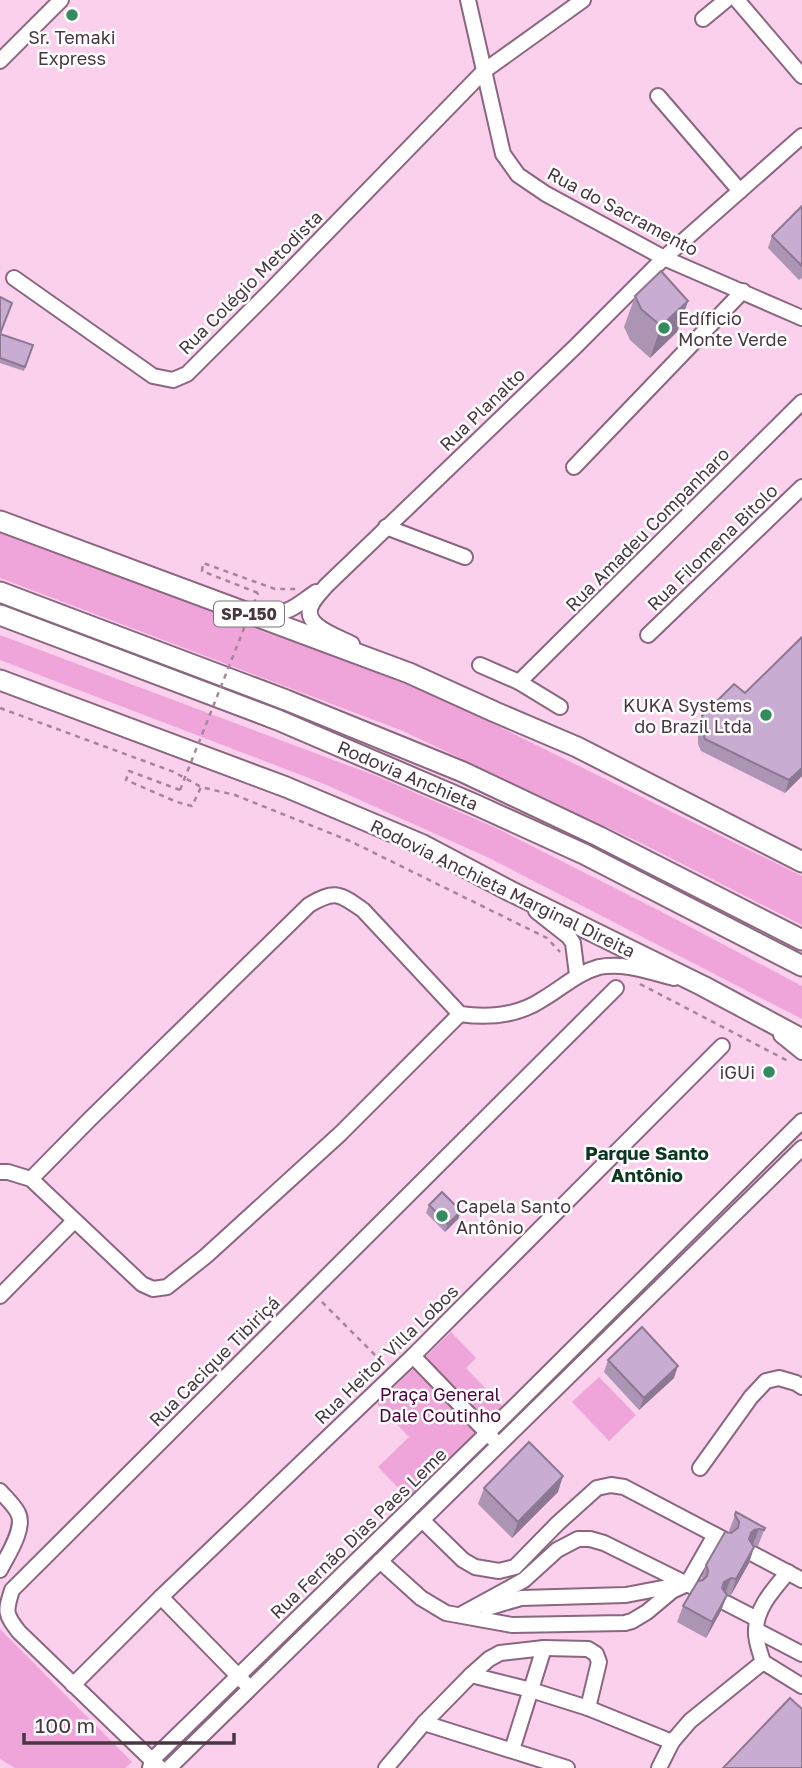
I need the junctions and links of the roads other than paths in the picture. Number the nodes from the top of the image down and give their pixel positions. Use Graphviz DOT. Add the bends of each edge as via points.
graph roads {
  1 [pos="61,0"];
  2 [pos="468,0"];
  3 [pos="583,0"];
  4 [pos="726,0"];
  5 [pos="737,0"];
  6 [pos="703,19"];
  7 [pos="0,61"];
  8 [pos="484,71"];
  9 [pos="802,76"];
  10 [pos="658,96"];
  11 [pos="802,136"];
  12 [pos="740,191"];
  13 [pos="664,258"];
  14 [pos="14,278"];
  15 [pos="743,291"];
  16 [pos="802,318"];
  17 [pos="802,402"];
  18 [pos="574,467"];
  19 [pos="802,487"];
  20 [pos="0,521"];
  21 [pos="386,527"];
  22 [pos="465,558"];
  23 [pos="326,586"];
  24 [pos="0,593"];
  25 [pos="224,605"];
  26 [pos="0,615"];
  27 [pos="648,635"];
  28 [pos="480,665"];
  29 [pos="409,673"];
  30 [pos="3,681"];
  31 [pos="519,682"];
  32 [pos="560,707"];
  33 [pos="802,862"];
  34 [pos="510,891"];
  35 [pos="802,940"];
  36 [pos="802,966"];
  37 [pos="577,975"];
  38 [pos="703,986"];
  39 [pos="615,988"];
  40 [pos="749,1010"];
  41 [pos="460,1014"];
  42 [pos="802,1039"];
  43 [pos="722,1046"];
  44 [pos="798,1058"];
  45 [pos="802,1121"];
  46 [pos="802,1148"];
  47 [pos="0,1172"];
  48 [pos="31,1179"];
  49 [pos="74,1221"];
  50 [pos="0,1296"];
  51 [pos="413,1356"];
  52 [pos="802,1387"];
  53 [pos="487,1433"];
  54 [pos="499,1445"];
  55 [pos="700,1468"];
  56 [pos="0,1491"];
  57 [pos="422,1520"];
  58 [pos="381,1536"];
  59 [pos="393,1549"];
  60 [pos="753,1554"];
  61 [pos="380,1561"];
  62 [pos="0,1570"];
  63 [pos="788,1572"];
  64 [pos="802,1580"];
  65 [pos="692,1587"];
  66 [pos="161,1597"];
  67 [pos="3,1601"];
  68 [pos="726,1603"];
  69 [pos="462,1615"];
  70 [pos="757,1625"];
  71 [pos="544,1648"];
  72 [pos="802,1654"];
  73 [pos="763,1662"];
  74 [pos="471,1675"];
  75 [pos="239,1676"];
  76 [pos="73,1685"];
  77 [pos="802,1686"];
  78 [pos="250,1688"];
  79 [pos="531,1690"];
  80 [pos="588,1708"];
  81 [pos="424,1723"];
  82 [pos="672,1742"];
  83 [pos="512,1750"];
  84 [pos="154,1765"];
  85 [pos="169,1768"];
  86 [pos="386,1768"];
  87 [pos="567,1768"];
  88 [pos="659,1768"];
  1 -- 7 [label="street"];
  2 -- 8 [label="street, Rua do Sacramento"];
  3 -- 8 [label="street, Rua Colégio Metodista"];
  4 -- 6 [label="street"];
  5 -- 9 [label="street"];
  8 -- 13 [label="street, Rua do Sacramento" via="503,154 518,175"];
  8 -- 14 [label="street, Rua Colégio Metodista" via="187,374 173,380 153,376"];
  10 -- 12 [label="street"];
  11 -- 12 [label="street, Rua Planalto"];
  12 -- 13 [label="street, Rua Planalto"];
  13 -- 15 [label="street, Rua do Sacramento"];
  13 -- 21 [label="street, Rua Planalto"];
  15 -- 16 [label="street, Rua do Sacramento"];
  15 -- 18 [label="street"];
  17 -- 31 [label="street, Rua Amadeu Companharo"];
  19 -- 27 [label="street, Rua Filomena Bitolo"];
  20 -- 25 [label="highway, SP-150"];
  21 -- 22 [label="street"];
  21 -- 23 [label="street, Rua Planalto"];
  23 -- 25 [label="street, Rua Planalto" via="281,613"];
  23 -- 29 [label="street, Rua Planalto" via="309,612 316,626"];
  24 -- 35 [label="highway, Rodovia Anchieta" via="463,772"];
  25 -- 29 [label="highway, SP-150"];
  26 -- 36 [label="highway, Rodovia Anchieta" via="278,720 474,804"];
  28 -- 31 [label="street"];
  29 -- 33 [label="highway, SP-150" via="577,747"];
  30 -- 34 [label="highway, Rodovia Anchieta Marginal Direita" via="286,787 421,844"];
  31 -- 32 [label="street"];
  34 -- 37 [label="street" via="573,943"];
  34 -- 38 [label="highway, Rodovia Anchieta Marginal Direita"];
  37 -- 38 [label="street" via="618,966"];
  37 -- 41 [label="street" via="541,1001 515,1012 478,1017"];
  38 -- 40 [label="highway, Rodovia Anchieta Marginal Direita"];
  39 -- 67 [label="street, Rua Cacique Tibiriçá"];
  40 -- 42 [label="highway, Rodovia Anchieta Marginal Direita"];
  40 -- 44 [label="street"];
  41 -- 48 [label="street" via="363,910 344,897 326,895 299,914"];
  41 -- 49 [label="street" via="340,1134 167,1287 153,1289 142,1284"];
  43 -- 51 [label="street, Rua Heitor Villa Lobos"];
  45 -- 53 [label="street, Rua Fernão Dias Paes Leme"];
  46 -- 54 [label="street, Rua Fernão Dias Paes Leme"];
  47 -- 48 [label="street"];
  48 -- 49 [label="street"];
  49 -- 50 [label="street"];
  51 -- 53 [label="street"];
  51 -- 66 [label="street, Rua Heitor Villa Lobos"];
  52 -- 55 [label="street" via="779,1378 766,1381"];
  53 -- 54 [label="street"];
  53 -- 58 [label="street, Rua Fernão Dias Paes Leme"];
  54 -- 57 [label="street, Rua Fernão Dias Paes Leme"];
  56 -- 62 [label="street" via="19,1514 20,1524"];
  57 -- 59 [label="street, Rua Fernão Dias Paes Leme"];
  57 -- 65 [label="street" via="463,1560 499,1571 514,1567 597,1488 624,1488 719,1537"];
  58 -- 59 [label="street"];
  58 -- 75 [label="street, Rua Fernão Dias Paes Leme"];
  59 -- 61 [label="street, Rua Fernão Dias Paes Leme"];
  60 -- 63 [label="street"];
  61 -- 69 [label="street" via="433,1606"];
  61 -- 78 [label="street, Rua Fernão Dias Paes Leme"];
  63 -- 64 [label="street"];
  63 -- 70 [label="street" via="771,1593"];
  65 -- 69 [label="street" via="626,1595 521,1598"];
  65 -- 69 [label="street" via="672,1591 625,1623 512,1625"];
  65 -- 69 [label="street" via="604,1543 578,1539 557,1550 524,1580"];
  66 -- 75 [label="street"];
  66 -- 76 [label="street, Rua Heitor Villa Lobos"];
  67 -- 76 [label="street, Rua Cacique Tibiriçá" via="19,1632"];
  68 -- 70 [label="street"];
  70 -- 72 [label="street"];
  70 -- 73 [label="street"];
  71 -- 74 [label="street" via="500,1653"];
  71 -- 79 [label="street"];
  71 -- 80 [label="street" via="588,1649 596,1654 599,1662"];
  73 -- 77 [label="street"];
  73 -- 82 [label="street" via="690,1721"];
  74 -- 79 [label="street"];
  74 -- 81 [label="street"];
  75 -- 78 [label="street"];
  75 -- 84 [label="street, Rua Fernão Dias Paes Leme"];
  76 -- 84 [label="street, Rua Cacique Tibiriçá"];
  78 -- 85 [label="street, Rua Fernão Dias Paes Leme"];
  79 -- 80 [label="street"];
  79 -- 83 [label="street"];
  80 -- 82 [label="street"];
  81 -- 83 [label="street"];
  81 -- 86 [label="street"];
  82 -- 88 [label="street"];
  83 -- 87 [label="street"];
}
